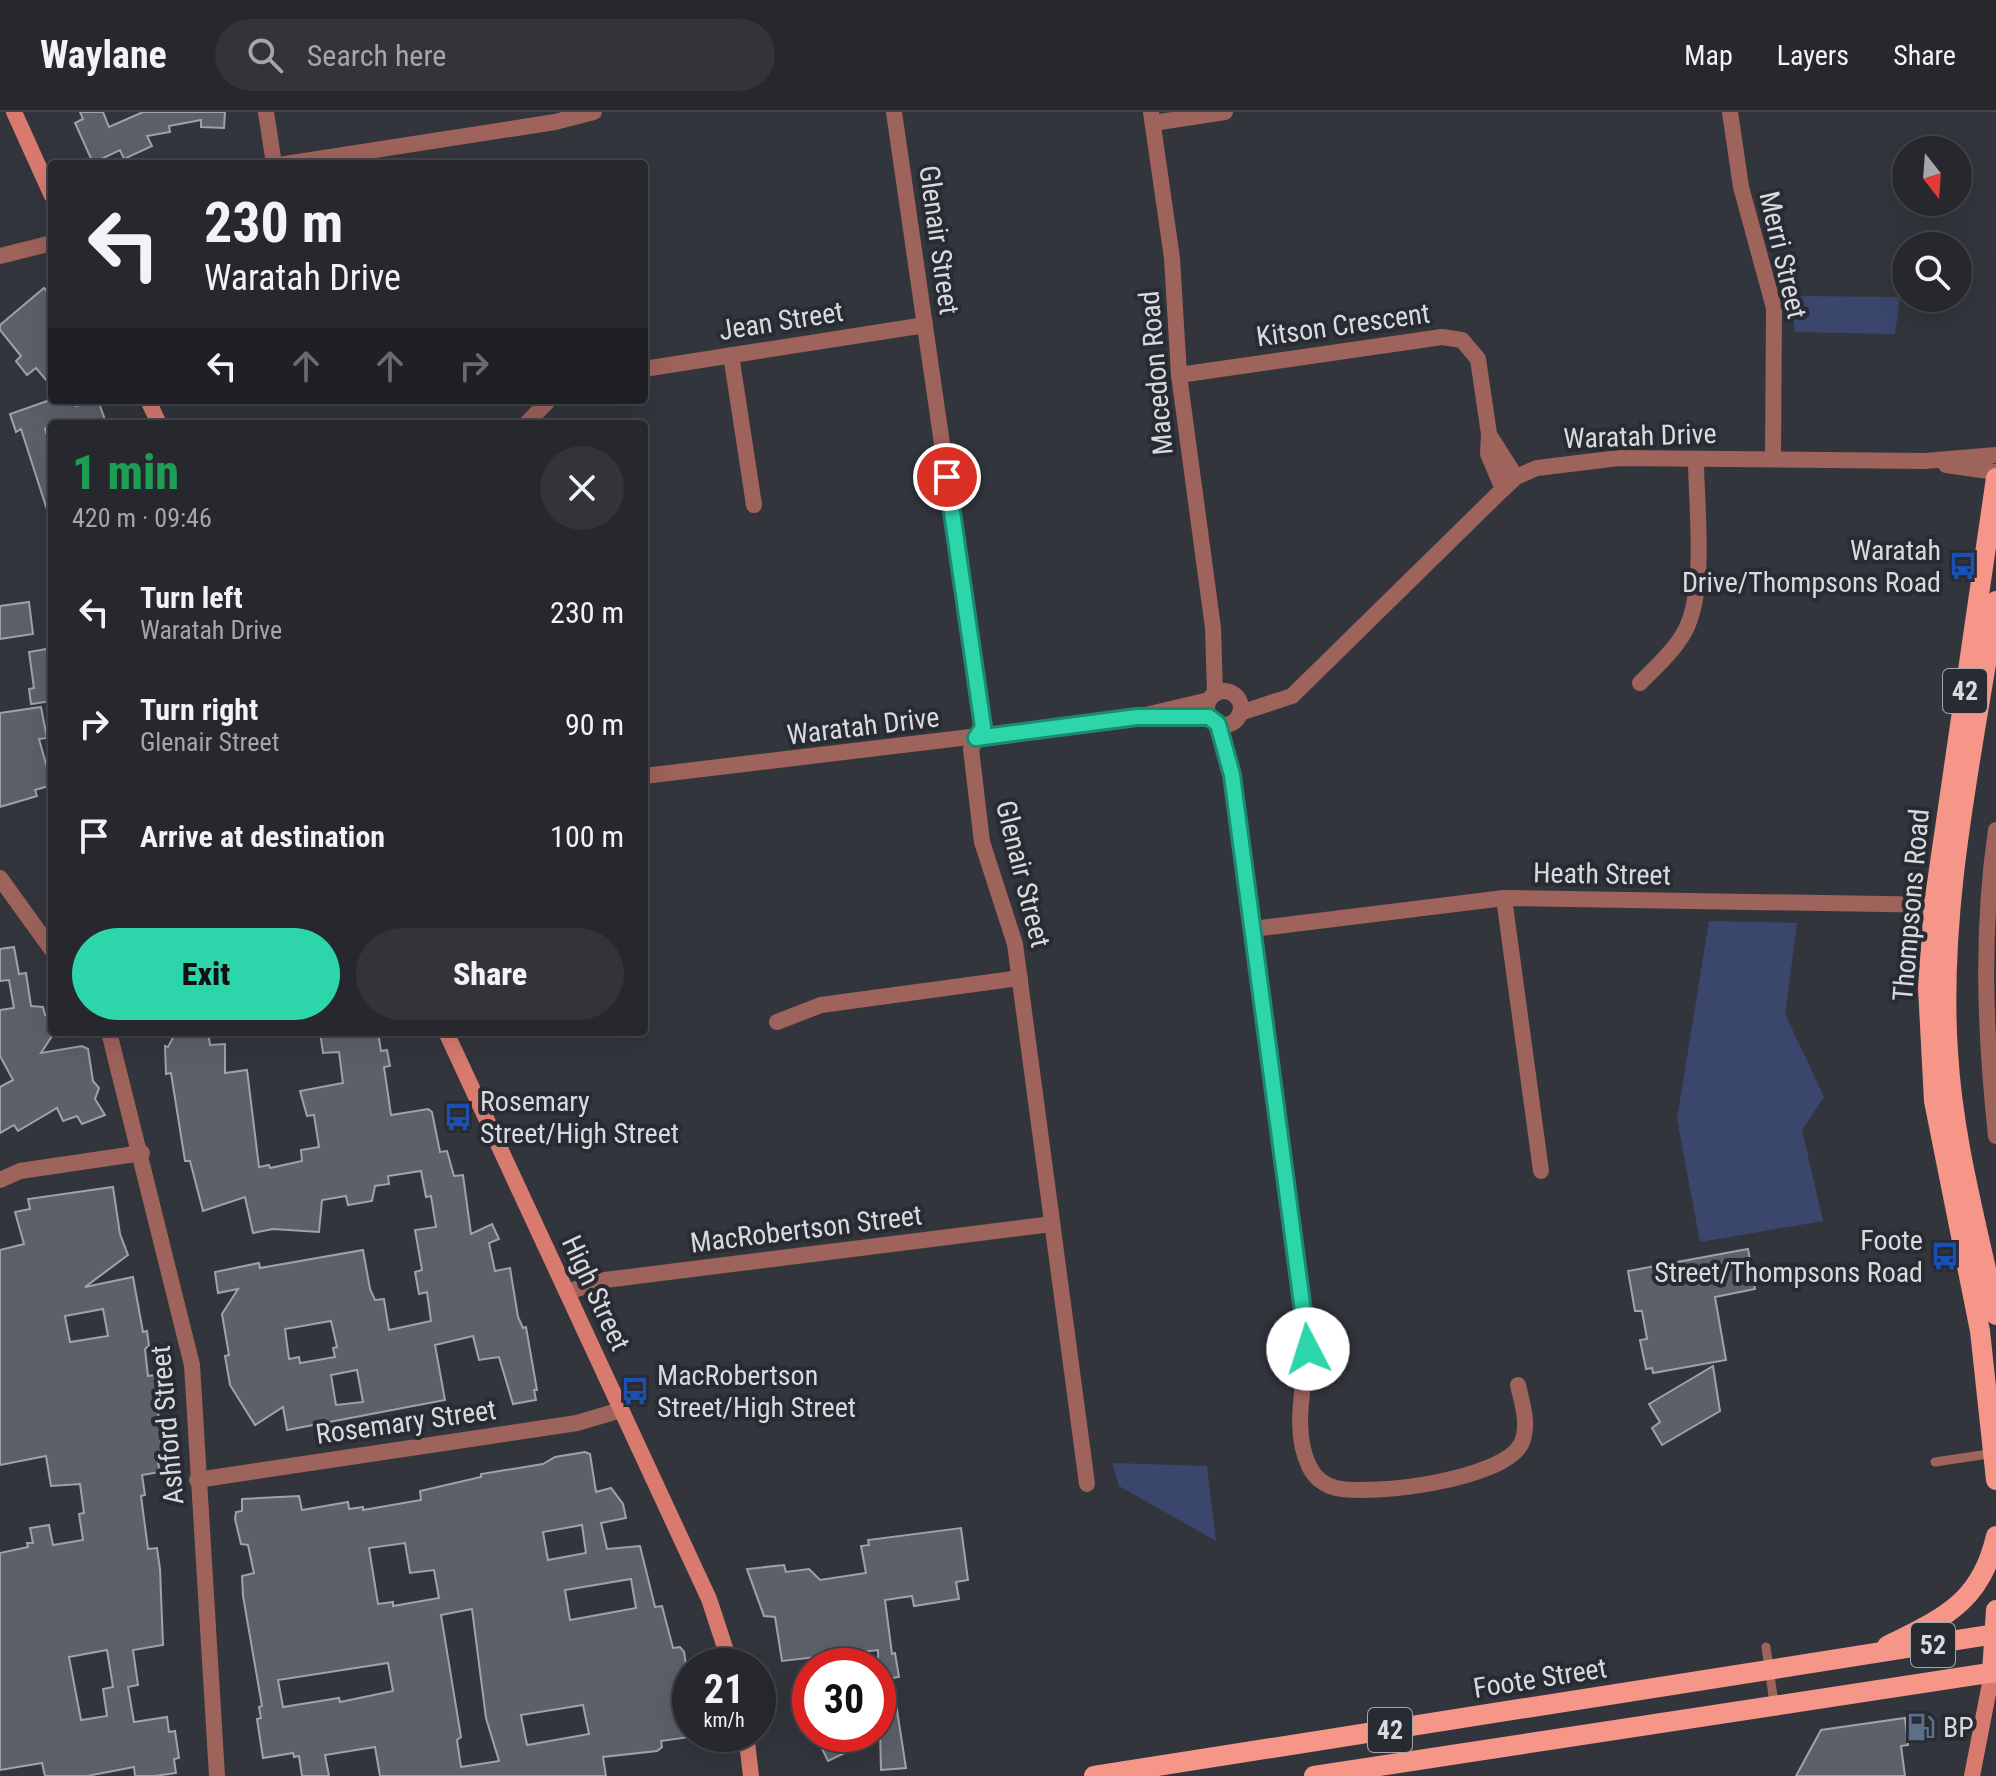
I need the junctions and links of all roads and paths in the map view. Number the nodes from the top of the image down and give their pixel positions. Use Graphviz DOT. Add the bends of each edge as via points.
graph roads {
  1 [pos="14,112"];
  2 [pos="266,112"];
  3 [pos="594,112"];
  4 [pos="894,112"];
  5 [pos="1225,112"];
  6 [pos="1730,112"];
  7 [pos="1152,117"];
  8 [pos="273,160"];
  9 [pos="311,160"];
  10 [pos="48,187"];
  11 [pos="48,244"];
  12 [pos="0,256"];
  13 [pos="925,325"];
  14 [pos="731,355"];
  15 [pos="648,368"];
  16 [pos="1179,375"];
  17 [pos="546,404"];
  18 [pos="532,420"];
  19 [pos="1489,434"];
  20 [pos="1996,455"];
  21 [pos="1696,459"];
  22 [pos="1773,459"];
  23 [pos="1925,461"];
  24 [pos="1996,475"];
  25 [pos="1516,477"];
  26 [pos="1503,489"];
  27 [pos="754,505"];
  28 [pos="1996,601"];
  29 [pos="1640,683"];
  30 [pos="1224,708"];
  31 [pos="976,738"];
  32 [pos="648,776"];
  33 [pos="1996,830"];
  34 [pos="0,878"];
  35 [pos="1504,898"];
  36 [pos="1943,905"];
  37 [pos="1253,929"];
  38 [pos="48,944"];
  39 [pos="1020,978"];
  40 [pos="777,1022"];
  41 [pos="110,1036"];
  42 [pos="448,1036"];
  43 [pos="1994,1095"];
  44 [pos="1996,1136"];
  45 [pos="142,1153"];
  46 [pos="1541,1171"];
  47 [pos="0,1180"];
  48 [pos="1052,1224"];
  49 [pos="567,1292"];
  50 [pos="1996,1315"];
  51 [pos="1518,1385"];
  52 [pos="621,1410"];
  53 [pos="1995,1453"];
  54 [pos="1935,1462"];
  55 [pos="197,1480"];
  56 [pos="1996,1480"];
  57 [pos="1087,1484"];
  58 [pos="1996,1536"];
  59 [pos="1996,1610"];
  60 [pos="1995,1634"];
  61 [pos="1766,1647"];
  62 [pos="725,1648"];
  63 [pos="1872,1654"];
  64 [pos="1770,1671"];
  65 [pos="1994,1673"];
  66 [pos="1774,1703"];
  67 [pos="748,1752"];
  68 [pos="1361,1772"];
  69 [pos="217,1776"];
  70 [pos="751,1776"];
  71 [pos="1094,1776"];
  72 [pos="1314,1776"];
  73 [pos="1972,1776"];
  1 -- 10 [label="main road"];
  2 -- 8 [label="street"];
  3 -- 9 [label="street"];
  4 -- 13 [label="street, Glenair Street"];
  5 -- 7 [label="street"];
  6 -- 22 [label="street, Merri Street" via="1741,187 1774,308"];
  7 -- 16 [label="street, Macedon Road" via="1172,258"];
  11 -- 12 [label="street"];
  13 -- 14 [label="street, Jean Street"];
  13 -- 31 [label="street, Glenair Street" via="983,727"];
  14 -- 15 [label="street, Jean Street"];
  14 -- 27 [label="street"];
  16 -- 19 [label="street, Kitson Crescent" via="1453,337 1468,344 1478,359"];
  16 -- 30 [label="street, Macedon Road"];
  17 -- 18 [label="street"];
  19 -- 25 [label="street, Kitson Crescent"];
  19 -- 26 [label="street, Kitson Crescent" via="1488,454"];
  20 -- 23 [label="street, Waratah Drive"];
  21 -- 22 [label="street, Waratah Drive"];
  21 -- 25 [label="street, Waratah Drive" via="1607,459 1537,468"];
  21 -- 29 [label="street" via="1692,614 1680,640"];
  22 -- 23 [label="street, Waratah Drive"];
  23 -- 24 [label="street, Waratah Drive"];
  24 -- 36 [label="main road, Thompsons Road / 42"];
  25 -- 26 [label="street, Waratah Drive"];
  26 -- 30 [label="street, Waratah Drive" via="1283,702"];
  28 -- 36 [label="main road, Thompsons Road / 42"];
  30 -- 31 [label="street, Waratah Drive"];
  30 -- 37 [label="street, Macedon Road"];
  31 -- 32 [label="street, Waratah Drive"];
  31 -- 39 [label="street, Glenair Street" via="971,749 982,842 1013,933"];
  33 -- 43 [label="street" via="1984,925"];
  34 -- 38 [label="street"];
  35 -- 36 [label="street, Heath Street"];
  35 -- 37 [label="street, Heath Street"];
  35 -- 46 [label="street"];
  36 -- 50 [label="main road, Thompsons Road / 42" via="1950,1083"];
  36 -- 53 [label="main road, Thompsons Road / 42" via="1928,1026 1934,1101 1980,1331"];
  37 -- 51 [label="street, Macedon Road" via="1308,1349 1300,1417 1305,1455 1314,1474 1339,1488 1424,1484 1506,1459 1524,1436"];
  39 -- 40 [label="street" via="821,1005"];
  39 -- 48 [label="street, Glenair Street"];
  41 -- 45 [label="street, Ashford Street"];
  42 -- 49 [label="main road, High Street"];
  43 -- 44 [label="street"];
  45 -- 47 [label="street" via="20,1171"];
  45 -- 55 [label="street, Ashford Street" via="189,1346"];
  48 -- 49 [label="street, MacRobertson Street" via="605,1280"];
  48 -- 57 [label="street, Glenair Street"];
  49 -- 52 [label="main road, High Street"];
  52 -- 55 [label="street, Rosemary Street" via="577,1423"];
  52 -- 62 [label="main road, High Street" via="709,1599"];
  53 -- 54 [label="lane"];
  53 -- 56 [label="main road, Thompsons Road / 42"];
  55 -- 69 [label="street, Ashford Street"];
  58 -- 63 [label="main road, 42" via="1984,1575 1964,1601"];
  59 -- 60 [label="main road"];
  60 -- 63 [label="main road, Foote Street / 52"];
  60 -- 65 [label="main road"];
  61 -- 64 [label="lane"];
  63 -- 64 [label="main road, Foote Street / 42"];
  64 -- 66 [label="lane"];
  64 -- 71 [label="main road, Foote Street / 42"];
  65 -- 66 [label="main road, 42"];
  65 -- 73 [label="main road"];
  66 -- 68 [label="main road, 42"];
  67 -- 70 [label="main road"];
  68 -- 72 [label="main road, 42"];
}
